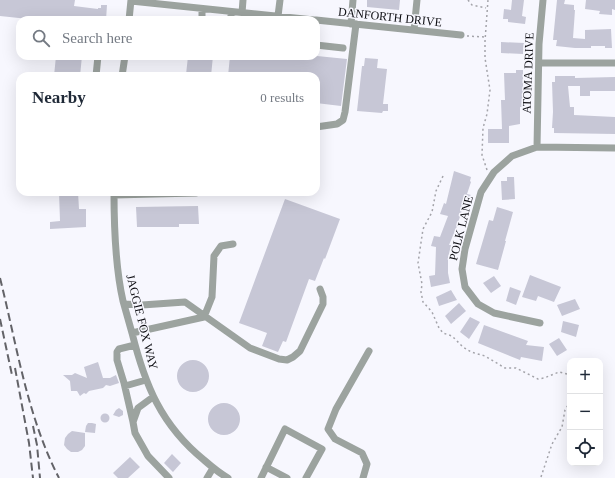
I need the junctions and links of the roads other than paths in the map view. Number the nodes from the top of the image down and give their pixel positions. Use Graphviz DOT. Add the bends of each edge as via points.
graph roads {
  1 [pos="243,0"];
  2 [pos="280,0"];
  3 [pos="353,0"];
  4 [pos="417,0"];
  5 [pos="543,0"];
  6 [pos="131,1"];
  7 [pos="173,3"];
  8 [pos="194,4"];
  9 [pos="202,9"];
  10 [pos="232,12"];
  11 [pos="242,13"];
  12 [pos="129,16"];
  13 [pos="202,16"];
  14 [pos="232,16"];
  15 [pos="278,16"];
  16 [pos="320,21"];
  17 [pos="354,24"];
  18 [pos="414,30"];
  19 [pos="461,35"];
  20 [pos="320,45"];
  21 [pos="343,48"];
  22 [pos="98,60"];
  23 [pos="124,60"];
  24 [pos="539,63"];
  25 [pos="615,63"];
  26 [pos="96,72"];
  27 [pos="123,72"];
  28 [pos="320,126"];
  29 [pos="537,147"];
  30 [pos="615,148"];
  31 [pos="114,196"];
  32 [pos="233,244"];
  33 [pos="320,289"];
  34 [pos="124,304"];
  35 [pos="204,317"];
  36 [pos="540,323"];
  37 [pos="132,333"];
  38 [pos="135,345"];
  39 [pos="369,351"];
  40 [pos="146,380"];
  41 [pos="125,386"];
  42 [pos="153,397"];
  43 [pos="133,422"];
  44 [pos="266,467"];
  45 [pos="213,468"];
  46 [pos="226,477"];
  47 [pos="169,478"];
  48 [pos="207,478"];
  49 [pos="261,478"];
  50 [pos="286,478"];
  51 [pos="306,478"];
  52 [pos="363,478"];
  1 -- 11 [label="street"];
  2 -- 15 [label="street"];
  3 -- 17 [label="street"];
  4 -- 18 [label="street"];
  5 -- 24 [label="street, ATOMA DRIVE"];
  6 -- 7 [label="street, DANFORTH DRIVE"];
  6 -- 12 [label="street"];
  7 -- 8 [label="street, DANFORTH DRIVE"];
  8 -- 9 [label="street, DANFORTH DRIVE"];
  9 -- 10 [label="street, DANFORTH DRIVE"];
  9 -- 13 [label="street"];
  10 -- 11 [label="street, DANFORTH DRIVE"];
  10 -- 14 [label="street"];
  11 -- 15 [label="street, DANFORTH DRIVE"];
  16 -- 17 [label="street, DANFORTH DRIVE"];
  17 -- 18 [label="street, DANFORTH DRIVE"];
  17 -- 28 [label="street" via="343,120 337,124"];
  18 -- 19 [label="street, DANFORTH DRIVE"];
  20 -- 21 [label="street"];
  22 -- 26 [label="street"];
  23 -- 27 [label="street"];
  24 -- 25 [label="street"];
  24 -- 29 [label="street, ATOMA DRIVE"];
  29 -- 30 [label="street, POLK LANE"];
  29 -- 36 [label="street, POLK LANE" via="512,156 494,172 481,192 462,269 465,287 478,304 494,313"];
  31 -- 34 [label="street, JAGGIE FOX WAY" via="114,229"];
  32 -- 35 [label="street" via="221,246 214,256 212,297"];
  33 -- 35 [label="street" via="323,304 320,311 300,351 286,360 250,348"];
  34 -- 35 [label="street" via="185,302"];
  34 -- 37 [label="street, JAGGIE FOX WAY"];
  35 -- 37 [label="street"];
  37 -- 38 [label="street, JAGGIE FOX WAY"];
  38 -- 40 [label="street, JAGGIE FOX WAY"];
  38 -- 41 [label="street" via="119,349 117,352"];
  39 -- 52 [label="street" via="336,408 328,429 335,439 362,453 367,464"];
  40 -- 41 [label="street"];
  40 -- 42 [label="street, JAGGIE FOX WAY"];
  41 -- 43 [label="street"];
  42 -- 43 [label="street" via="138,408"];
  42 -- 45 [label="street, JAGGIE FOX WAY" via="175,431"];
  43 -- 47 [label="street" via="135,433 148,456"];
  44 -- 49 [label="street"];
  44 -- 50 [label="street"];
  44 -- 51 [label="street" via="285,429 322,449"];
  45 -- 46 [label="street, JAGGIE FOX WAY"];
  45 -- 48 [label="street"];
}
